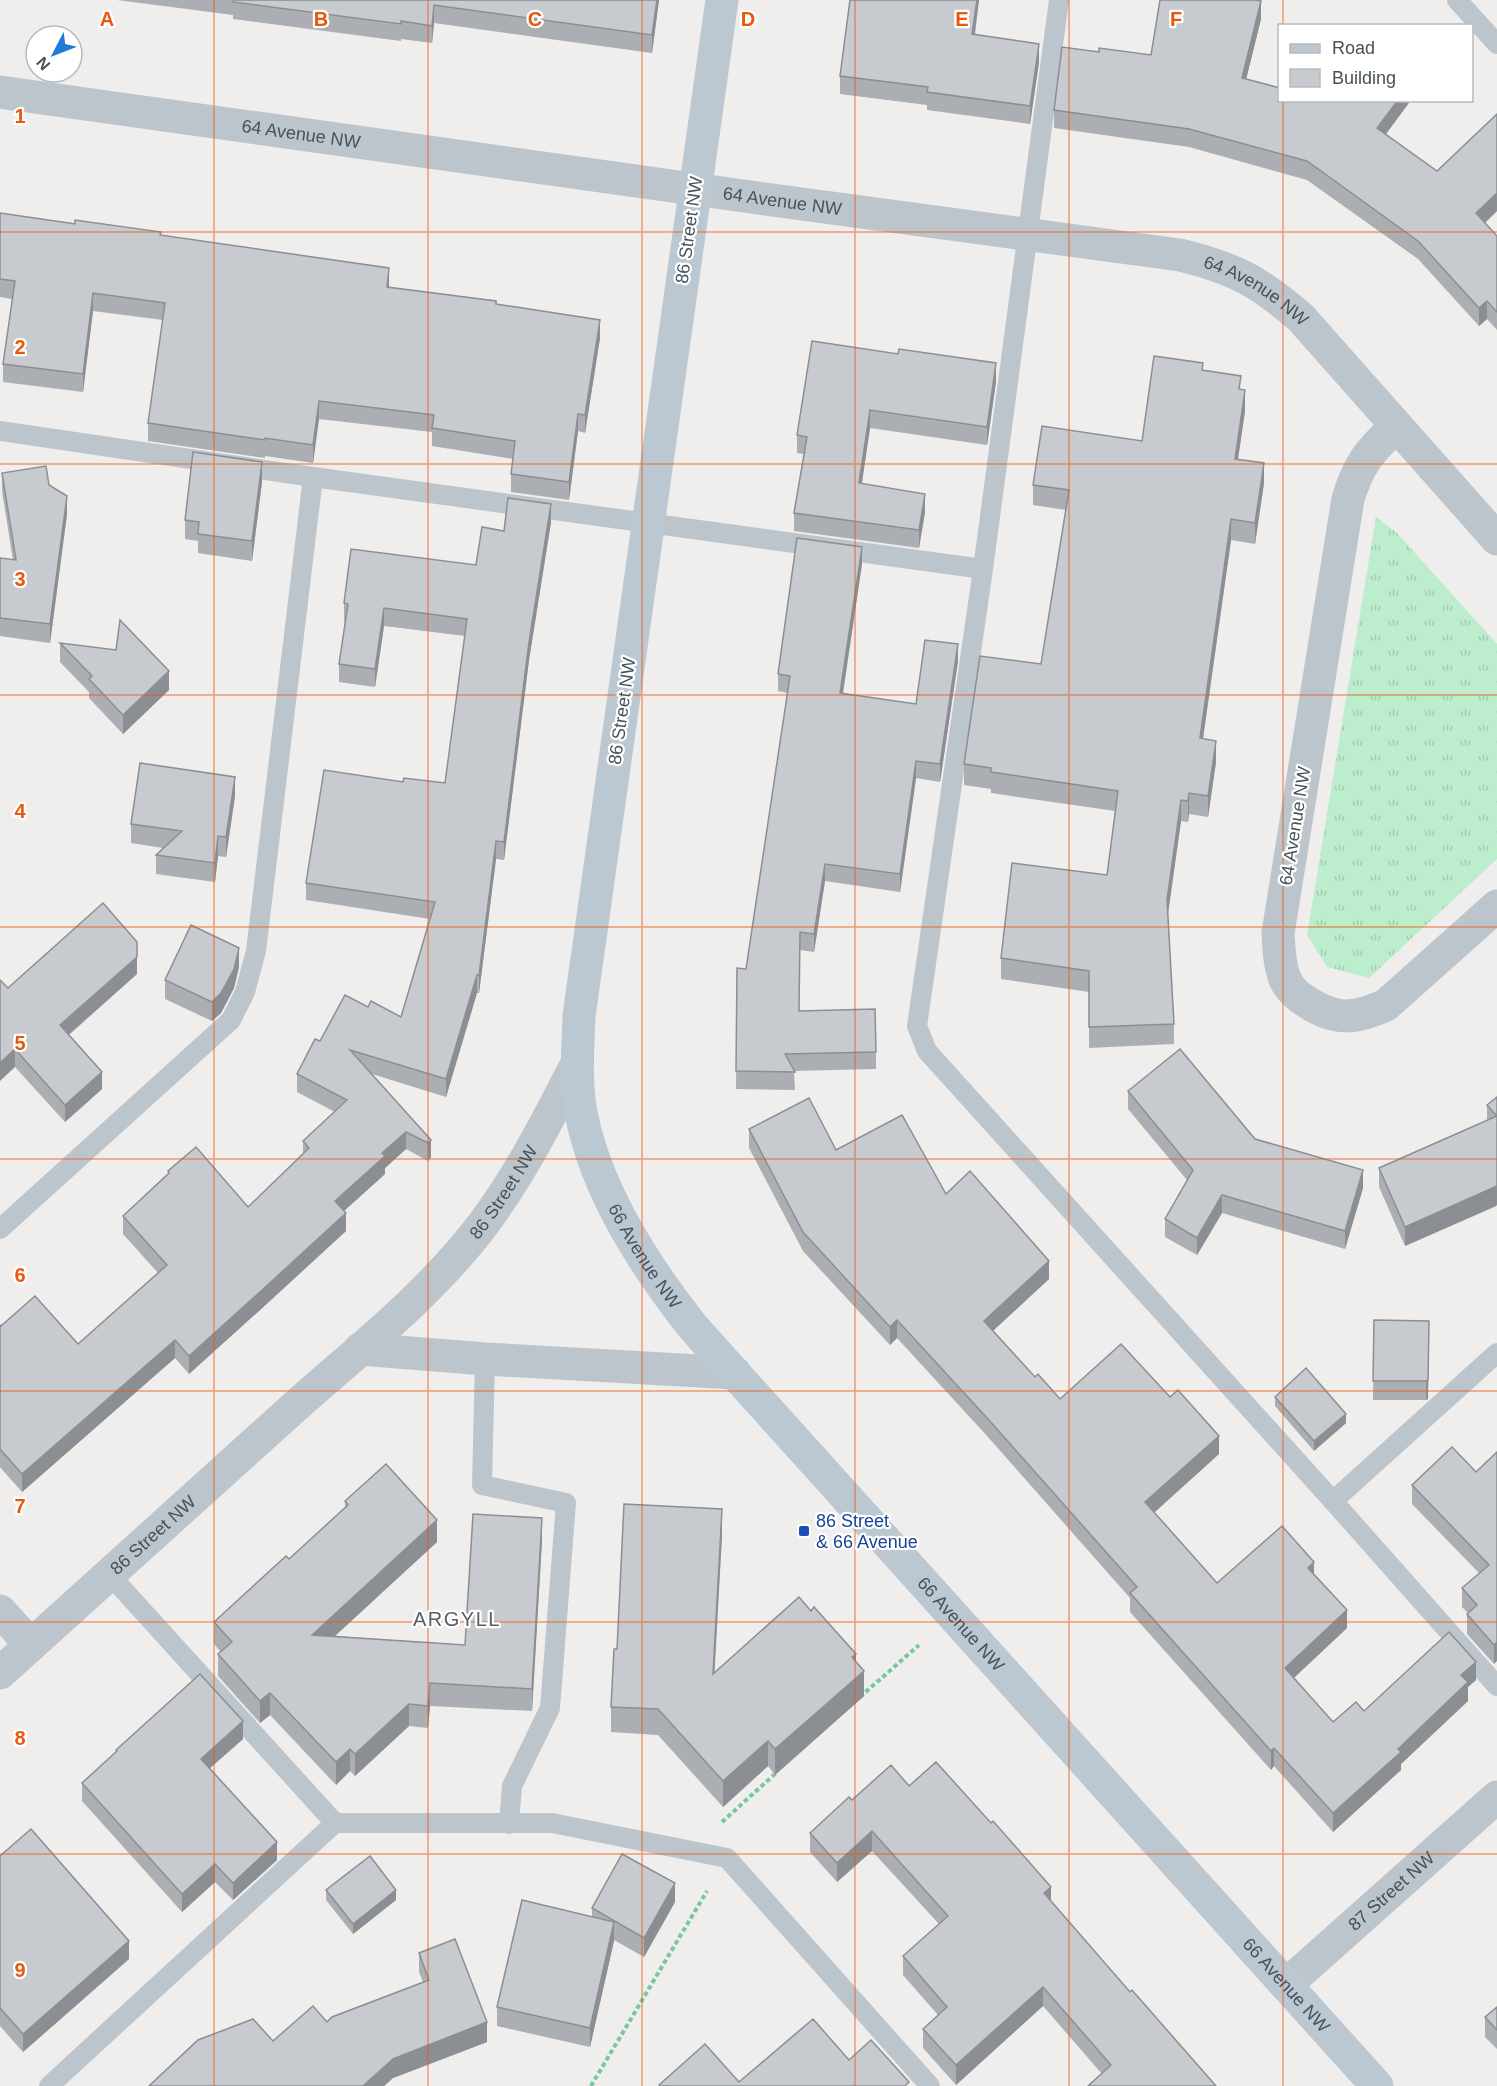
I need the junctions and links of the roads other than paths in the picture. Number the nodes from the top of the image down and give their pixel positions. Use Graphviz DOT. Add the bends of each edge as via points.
graph roads {
  1 [pos="722,0"];
  2 [pos="1059,0"];
  3 [pos="1457,0"];
  4 [pos="1497,44"];
  5 [pos="0,92"];
  6 [pos="694,189"];
  7 [pos="1026,235"];
  8 [pos="1396,426"];
  9 [pos="0,431"];
  10 [pos="313,477"];
  11 [pos="648,522"];
  12 [pos="1497,538"];
  13 [pos="983,569"];
  14 [pos="1497,906"];
  15 [pos="577,1062"];
  16 [pos="0,1228"];
  17 [pos="360,1349"];
  18 [pos="1497,1353"];
  19 [pos="485,1359"];
  20 [pos="735,1373"];
  21 [pos="1333,1501"];
  22 [pos="109,1574"];
  23 [pos="0,1611"];
  24 [pos="31,1645"];
  25 [pos="0,1673"];
  26 [pos="1497,1686"];
  27 [pos="1497,1797"];
  28 [pos="335,1822"];
  29 [pos="509,1824"];
  30 [pos="1286,1985"];
  31 [pos="49,2086"];
  32 [pos="930,2086"];
  33 [pos="1377,2086"];
  1 -- 6 [label="street, 86 Street NW"];
  2 -- 7 [label="lane"];
  3 -- 4 [label="lane"];
  5 -- 6 [label="street, 64 Avenue NW"];
  6 -- 7 [label="street, 64 Avenue NW"];
  6 -- 11 [label="street, 86 Street NW"];
  7 -- 8 [label="street, 64 Avenue NW" via="1180,255 1246,277 1301,318"];
  7 -- 13 [label="lane"];
  8 -- 12 [label="street, 64 Avenue NW"];
  8 -- 14 [label="street, 64 Avenue NW" via="1362,463 1348,499 1278,933 1279,958 1286,981 1299,997 1320,1011 1341,1017 1366,1014 1386,1005"];
  9 -- 10 [label="lane"];
  10 -- 11 [label="lane"];
  10 -- 16 [label="lane" via="256,951 244,992 231,1020 211,1040"];
  11 -- 13 [label="lane"];
  11 -- 15 [label="street, 86 Street NW" via="579,1016"];
  13 -- 21 [label="lane" via="917,1026 927,1051"];
  15 -- 17 [label="street, 86 Street NW" via="536,1142 484,1222 454,1259"];
  15 -- 20 [label="street, 66 Avenue NW" via="581,1111 590,1149 622,1222 665,1292"];
  17 -- 19 [label="street"];
  17 -- 22 [label="street, 86 Street NW"];
  18 -- 21 [label="lane"];
  19 -- 20 [label="street"];
  19 -- 29 [label="lane" via="482,1485 566,1503 550,1708 512,1786"];
  20 -- 30 [label="street, 66 Avenue NW"];
  21 -- 26 [label="lane"];
  22 -- 24 [label="street, 86 Street NW"];
  22 -- 28 [label="lane"];
  23 -- 24 [label="street"];
  24 -- 25 [label="street, 86 Street NW"];
  27 -- 30 [label="street, 87 Street NW"];
  28 -- 29 [label="lane"];
  28 -- 31 [label="lane"];
  29 -- 32 [label="lane" via="552,1823 727,1858"];
  30 -- 33 [label="street, 66 Avenue NW"];
}
